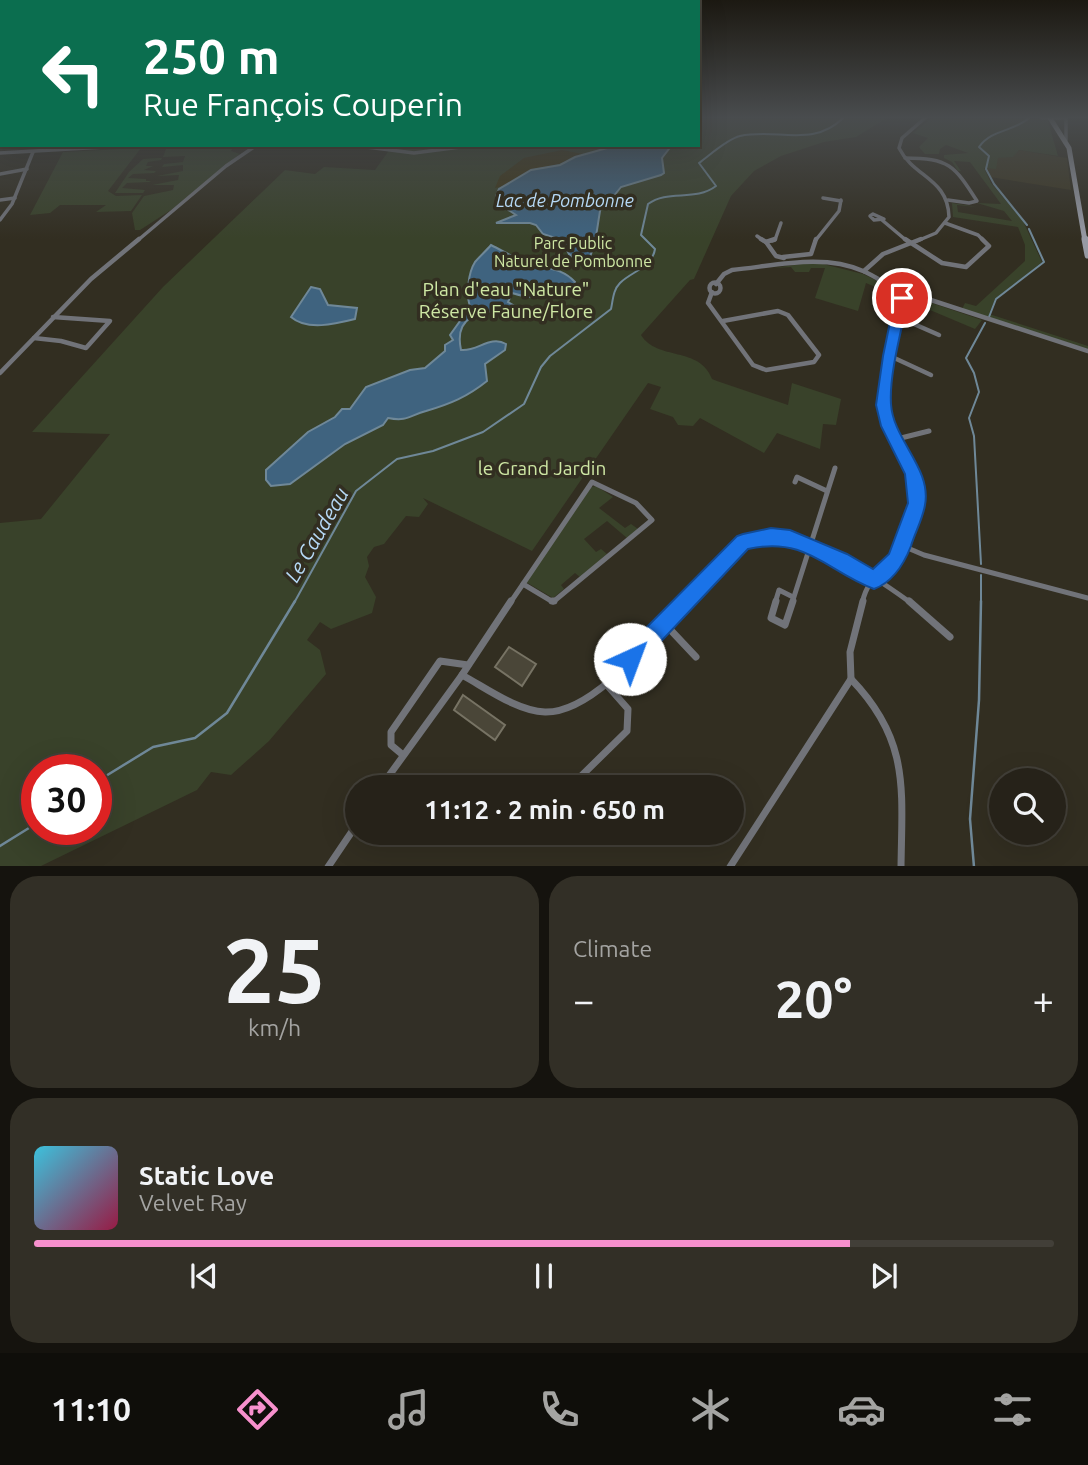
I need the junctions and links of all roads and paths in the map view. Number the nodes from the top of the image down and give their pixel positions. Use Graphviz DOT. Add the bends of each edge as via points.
graph roads {
  1 [pos="31,158"];
  2 [pos="236,158"];
  3 [pos="903,158"];
  4 [pos="938,158"];
  5 [pos="1072,158"];
  6 [pos="27,169"];
  7 [pos="0,174"];
  8 [pos="15,198"];
  9 [pos="823,198"];
  10 [pos="0,200"];
  11 [pos="947,200"];
  12 [pos="0,220"];
  13 [pos="882,220"];
  14 [pos="781,223"];
  15 [pos="944,223"];
  16 [pos="757,236"];
  17 [pos="766,242"];
  18 [pos="913,243"];
  19 [pos="1088,255"];
  20 [pos="783,257"];
  21 [pos="788,264"];
  22 [pos="864,271"];
  23 [pos="716,284"];
  24 [pos="712,292"];
  25 [pos="902,298"];
  26 [pos="53,317"];
  27 [pos="898,317"];
  28 [pos="723,321"];
  29 [pos="939,335"];
  30 [pos="34,338"];
  31 [pos="1088,351"];
  32 [pos="890,356"];
  33 [pos="0,373"];
  34 [pos="931,375"];
  35 [pos="929,431"];
  36 [pos="897,439"];
  37 [pos="835,468"];
  38 [pos="795,482"];
  39 [pos="827,491"];
  40 [pos="903,546"];
  41 [pos="809,547"];
  42 [pos="874,580"];
  43 [pos="521,583"];
  44 [pos="793,597"];
  45 [pos="1088,598"];
  46 [pos="664,623"];
  47 [pos="950,637"];
  48 [pos="696,657"];
  49 [pos="468,665"];
  50 [pos="462,675"];
  51 [pos="851,679"];
  52 [pos="606,684"];
  53 [pos="403,755"];
  54 [pos="389,775"];
  55 [pos="582,775"];
  56 [pos="345,841"];
  57 [pos="328,866"];
  58 [pos="730,866"];
  59 [pos="901,866"];
  1 -- 6 [label="street"];
  2 -- 26 [label="street" via="91,279"];
  3 -- 11 [label="street" via="935,182"];
  4 -- 11 [label="street" via="950,163 977,201"];
  5 -- 19 [label="main road"];
  6 -- 7 [label="street"];
  6 -- 8 [label="street"];
  8 -- 10 [label="street"];
  8 -- 12 [label="street"];
  9 -- 20 [label="street" via="841,201 839,211 813,243 816,248 811,254"];
  11 -- 15 [label="street" via="950,211"];
  13 -- 18 [label="street"];
  14 -- 17 [label="street" via="775,240"];
  15 -- 18 [label="street" via="936,233"];
  15 -- 18 [label="street" via="978,235 989,247 970,265 957,267 937,261"];
  16 -- 17 [label="street"];
  17 -- 20 [label="street" via="776,256"];
  18 -- 22 [label="street" via="883,254"];
  20 -- 21 [label="street"];
  21 -- 22 [label="street" via="816,260"];
  21 -- 23 [label="street" via="732,270"];
  22 -- 31 [label="street" via="897,289"];
  23 -- 24 [label="street" via="709,286"];
  23 -- 24 [label="street" via="722,290"];
  24 -- 28 [label="street" via="708,303"];
  25 -- 27 [label="street"];
  26 -- 30 [label="street"];
  26 -- 30 [label="street" via="110,321 86,348"];
  27 -- 29 [label="street"];
  27 -- 32 [label="street"];
  28 -- 28 [label="street" via="753,365 766,370 814,362 819,355 788,315 778,311"];
  30 -- 33 [label="street"];
  32 -- 34 [label="street"];
  32 -- 36 [label="street" via="883,405"];
  35 -- 36 [label="street"];
  36 -- 40 [label="street" via="913,474 917,503"];
  37 -- 39 [label="street"];
  38 -- 39 [label="street" via="797,477"];
  39 -- 41 [label="street"];
  40 -- 42 [label="street" via="897,560"];
  40 -- 45 [label="street"];
  41 -- 42 [label="street"];
  41 -- 44 [label="street"];
  41 -- 46 [label="street" via="771,536 743,542"];
  42 -- 47 [label="street" via="940,625"];
  42 -- 51 [label="street" via="867,585 850,652"];
  43 -- 43 [label="street" via="553,602 652,520 636,503 592,482"];
  43 -- 49 [label="street"];
  44 -- 44 [label="street" via="785,625 771,618 779,590"];
  46 -- 48 [label="street"];
  46 -- 52 [label="street"];
  49 -- 50 [label="street"];
  49 -- 53 [label="street" via="440,662 391,732 391,745"];
  50 -- 52 [label="street" via="517,704 544,712 568,709"];
  50 -- 53 [label="street"];
  51 -- 58 [label="street"];
  51 -- 59 [label="street" via="863,691 897,750 902,793"];
  52 -- 55 [label="street" via="628,709 627,731"];
  53 -- 54 [label="street"];
  56 -- 57 [label="street"];
}
